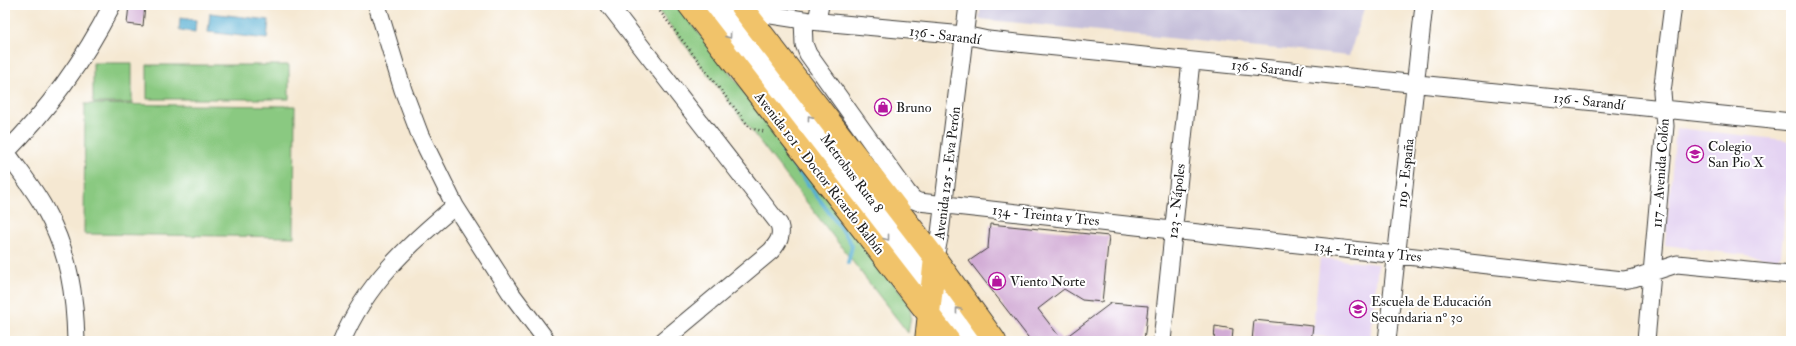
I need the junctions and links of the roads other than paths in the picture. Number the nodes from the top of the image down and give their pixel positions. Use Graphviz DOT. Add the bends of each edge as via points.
graph roads {
  1 [pos="112,5"];
  2 [pos="377,5"];
  3 [pos="609,5"];
  4 [pos="689,5"];
  5 [pos="706,5"];
  6 [pos="968,5"];
  7 [pos="1424,5"];
  8 [pos="1673,5"];
  9 [pos="736,7"];
  10 [pos="814,15"];
  11 [pos="964,35"];
  12 [pos="1191,61"];
  13 [pos="1415,83"];
  14 [pos="1664,109"];
  15 [pos="1791,122"];
  16 [pos="6,152"];
  17 [pos="944,204"];
  18 [pos="454,206"];
  19 [pos="1173,229"];
  20 [pos="1397,254"];
  21 [pos="1652,272"];
  22 [pos="1791,275"];
  23 [pos="931,286"];
  24 [pos="76,341"];
  25 [pos="342,341"];
  26 [pos="547,341"];
  27 [pos="663,341"];
  28 [pos="926,341"];
  29 [pos="949,341"];
  30 [pos="964,341"];
  31 [pos="982,341"];
  32 [pos="996,341"];
  33 [pos="1162,341"];
  34 [pos="1387,341"];
  35 [pos="1646,341"];
  1 -- 16 [label="street" via="68,80"];
  2 -- 18 [label="street" via="420,135"];
  3 -- 27 [label="street" via="781,229 779,242 771,251"];
  4 -- 23 [label="main road, Avenida 101 - Doctor Ricardo Balbín"];
  5 -- 23 [label="street, Metrobus Ruta 8, one-way"];
  6 -- 11 [label="street, Avenida 125 - Eva Perón"];
  7 -- 13 [label="street, 119 - España"];
  8 -- 14 [label="street, 117 - Avenida Colón" via="1662,92"];
  9 -- 10 [label="street, 136 - Sarandí"];
  9 -- 23 [label="main road, Avenida 101 - Doctor Ricardo Balbín"];
  10 -- 11 [label="street, 136 - Sarandí"];
  10 -- 17 [label="street, 134 - Treinta y Tres" via="804,44 808,54 914,200"];
  11 -- 12 [label="street, 136 - Sarandí" via="988,40"];
  11 -- 17 [label="street, Avenida 125 - Eva Perón"];
  12 -- 13 [label="street, 136 - Sarandí"];
  12 -- 19 [label="street, 123 - Nápoles"];
  13 -- 14 [label="street, 136 - Sarandí"];
  13 -- 20 [label="street, 119 - España"];
  14 -- 15 [label="street, 136 - Sarandí"];
  14 -- 21 [label="street, 117 - Avenida Colón" via="1665,126"];
  16 -- 24 [label="street" via="48,213 64,253 71,278"];
  17 -- 19 [label="street, 134 - Treinta y Tres"];
  17 -- 23 [label="street, Avenida 125 - Eva Perón"];
  18 -- 25 [label="street" via="424,231 384,272"];
  18 -- 26 [label="street" via="510,292"];
  19 -- 20 [label="street, 134 - Treinta y Tres"];
  19 -- 33 [label="street, 123 - Nápoles"];
  20 -- 21 [label="street, 134 - Treinta y Tres" via="1623,280"];
  20 -- 34 [label="street, 119 - España"];
  21 -- 22 [label="street, 134 - Treinta y Tres" via="1677,264"];
  21 -- 35 [label="street, 117 - Avenida Colón"];
  23 -- 28 [label="main road, Avenida 125 - Eva Perón"];
  23 -- 29 [label="main road, Avenida 101 - Doctor Ricardo Balbín"];
  23 -- 30 [label="street, Metrobus Ruta 8"];
  31 -- 23 [label="street, Metrobus Ruta 8, one-way"];
  23 -- 32 [label="main road, Avenida 101 - Doctor Ricardo Balbín"];
}
